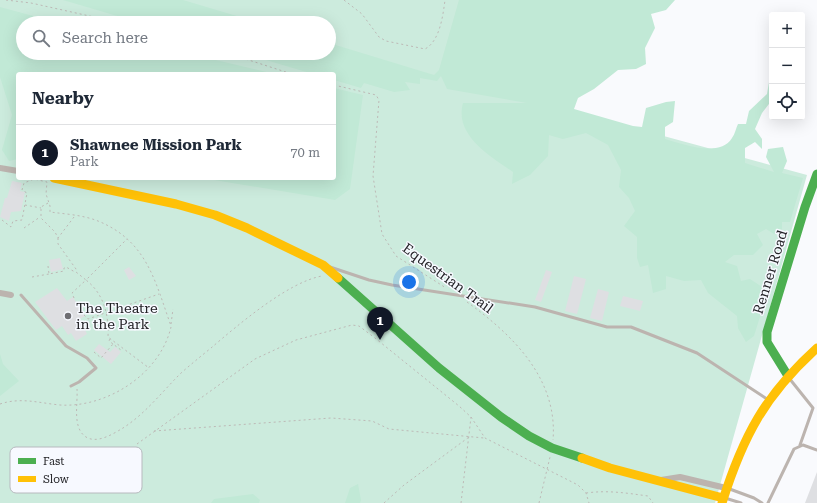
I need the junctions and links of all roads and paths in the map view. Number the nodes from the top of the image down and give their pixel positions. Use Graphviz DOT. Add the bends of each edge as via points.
graph roads {
  1 [pos="6,0"];
  2 [pos="344,0"];
  3 [pos="445,0"];
  4 [pos="90,16"];
  5 [pos="249,60"];
  6 [pos="286,72"];
  7 [pos="336,85"];
  8 [pos="0,168"];
  9 [pos="16,171"];
  10 [pos="817,174"];
  11 [pos="63,180"];
  12 [pos="49,203"];
  13 [pos="25,204"];
  14 [pos="41,208"];
  15 [pos="74,216"];
  16 [pos="41,217"];
  17 [pos="2,220"];
  18 [pos="24,228"];
  19 [pos="58,238"];
  20 [pos="127,238"];
  21 [pos="323,265"];
  22 [pos="48,266"];
  23 [pos="76,272"];
  24 [pos="49,274"];
  25 [pos="333,274"];
  26 [pos="32,277"];
  27 [pos="86,280"];
  28 [pos="446,288"];
  29 [pos="0,293"];
  30 [pos="21,294"];
  31 [pos="159,294"];
  32 [pos="11,295"];
  33 [pos="458,296"];
  34 [pos="74,298"];
  35 [pos="77,302"];
  36 [pos="173,309"];
  37 [pos="82,310"];
  38 [pos="106,312"];
  39 [pos="84,315"];
  40 [pos="171,326"];
  41 [pos="110,339"];
  42 [pos="113,344"];
  43 [pos="817,348"];
  44 [pos="120,350"];
  45 [pos="94,352"];
  46 [pos="150,368"];
  47 [pos="788,376"];
  48 [pos="77,383"];
  49 [pos="70,386"];
  50 [pos="768,400"];
  51 [pos="0,404"];
  52 [pos="78,404"];
  53 [pos="471,417"];
  54 [pos="154,431"];
  55 [pos="469,436"];
  56 [pos="485,438"];
  57 [pos="137,444"];
  58 [pos="800,445"];
  59 [pos="552,448"];
  60 [pos="817,450"];
  61 [pos="548,471"];
  62 [pos="661,480"];
  63 [pos="726,488"];
  64 [pos="586,493"];
  65 [pos="723,500"];
  66 [pos="384,503"];
  67 [pos="461,503"];
  68 [pos="539,503"];
  69 [pos="589,503"];
  70 [pos="653,503"];
  71 [pos="740,503"];
  72 [pos="762,503"];
  73 [pos="768,503"];
  1 -- 4 [label="path"];
  2 -- 3 [label="path" via="362,14 379,37 386,41 425,49 433,43"];
  5 -- 6 [label="path"];
  7 -- 28 [label="path, Equestrian Trail" via="376,95 379,100 373,176 382,234 396,256"];
  8 -- 9 [label="street"];
  10 -- 47 [label="street, Renner Road" via="804,207 767,332 767,342"];
  11 -- 21 [label="street" via="200,210 247,228"];
  12 -- 13 [label="path" via="46,194 47,182 34,180 24,183 22,190 27,193"];
  12 -- 14 [label="path"];
  12 -- 15 [label="path" via="50,212"];
  13 -- 14 [label="path"];
  13 -- 17 [label="path" via="22,220 13,221 12,227"];
  14 -- 16 [label="path"];
  15 -- 19 [label="path"];
  15 -- 20 [label="path" via="98,221"];
  16 -- 18 [label="path"];
  16 -- 19 [label="path" via="43,222 56,232"];
  19 -- 23 [label="path" via="58,244"];
  20 -- 27 [label="path"];
  20 -- 31 [label="path" via="146,260"];
  21 -- 25 [label="street"];
  21 -- 33 [label="lane" via="369,280"];
  22 -- 24 [label="path"];
  23 -- 24 [label="path" via="64,268 64,271"];
  23 -- 27 [label="path"];
  24 -- 26 [label="path"];
  25 -- 52 [label="path" via="316,277 269,302 182,372 123,428 100,440 88,438 79,431"];
  25 -- 59 [label="street" via="418,350 501,417"];
  27 -- 34 [label="path" via="72,293"];
  27 -- 38 [label="path" via="95,287 103,299"];
  29 -- 32 [label="street"];
  30 -- 48 [label="lane" via="66,346 87,358 96,368"];
  31 -- 38 [label="path"];
  31 -- 40 [label="path"];
  33 -- 50 [label="lane" via="534,307 608,327 631,327 696,353"];
  33 -- 59 [label="path, Equestrian Trail" via="490,320 534,364 554,421"];
  35 -- 37 [label="path"];
  36 -- 40 [label="path"];
  38 -- 39 [label="path" via="88,319"];
  38 -- 41 [label="path"];
  40 -- 46 [label="path" via="165,345"];
  41 -- 42 [label="path"];
  41 -- 46 [label="path"];
  42 -- 44 [label="path"];
  42 -- 45 [label="path" via="101,358"];
  43 -- 47 [label="street"];
  46 -- 52 [label="path" via="104,398"];
  47 -- 50 [label="street"];
  47 -- 58 [label="lane" via="813,408"];
  48 -- 49 [label="lane"];
  48 -- 52 [label="path"];
  50 -- 63 [label="street" via="744,441"];
  51 -- 52 [label="path" via="30,400 60,405"];
  53 -- 54 [label="path" via="408,363 359,326 352,325 296,340 255,359"];
  53 -- 55 [label="path"];
  53 -- 56 [label="path"];
  54 -- 55 [label="path" via="331,418 372,421 389,429"];
  54 -- 57 [label="path"];
  55 -- 56 [label="path"];
  55 -- 66 [label="path"];
  55 -- 67 [label="path"];
  56 -- 61 [label="path"];
  58 -- 60 [label="lane"];
  58 -- 73 [label="lane" via="794,449"];
  59 -- 61 [label="path, Equestrian Trail"];
  59 -- 62 [label="street" via="610,468"];
  61 -- 64 [label="path" via="578,485"];
  61 -- 68 [label="path, Equestrian Trail"];
  62 -- 63 [label="street" via="680,477"];
  62 -- 65 [label="street"];
  63 -- 65 [label="street"];
  63 -- 72 [label="lane"];
  64 -- 69 [label="path"];
  64 -- 70 [label="path" via="616,491 648,496"];
  65 -- 71 [label="lane"];
}
